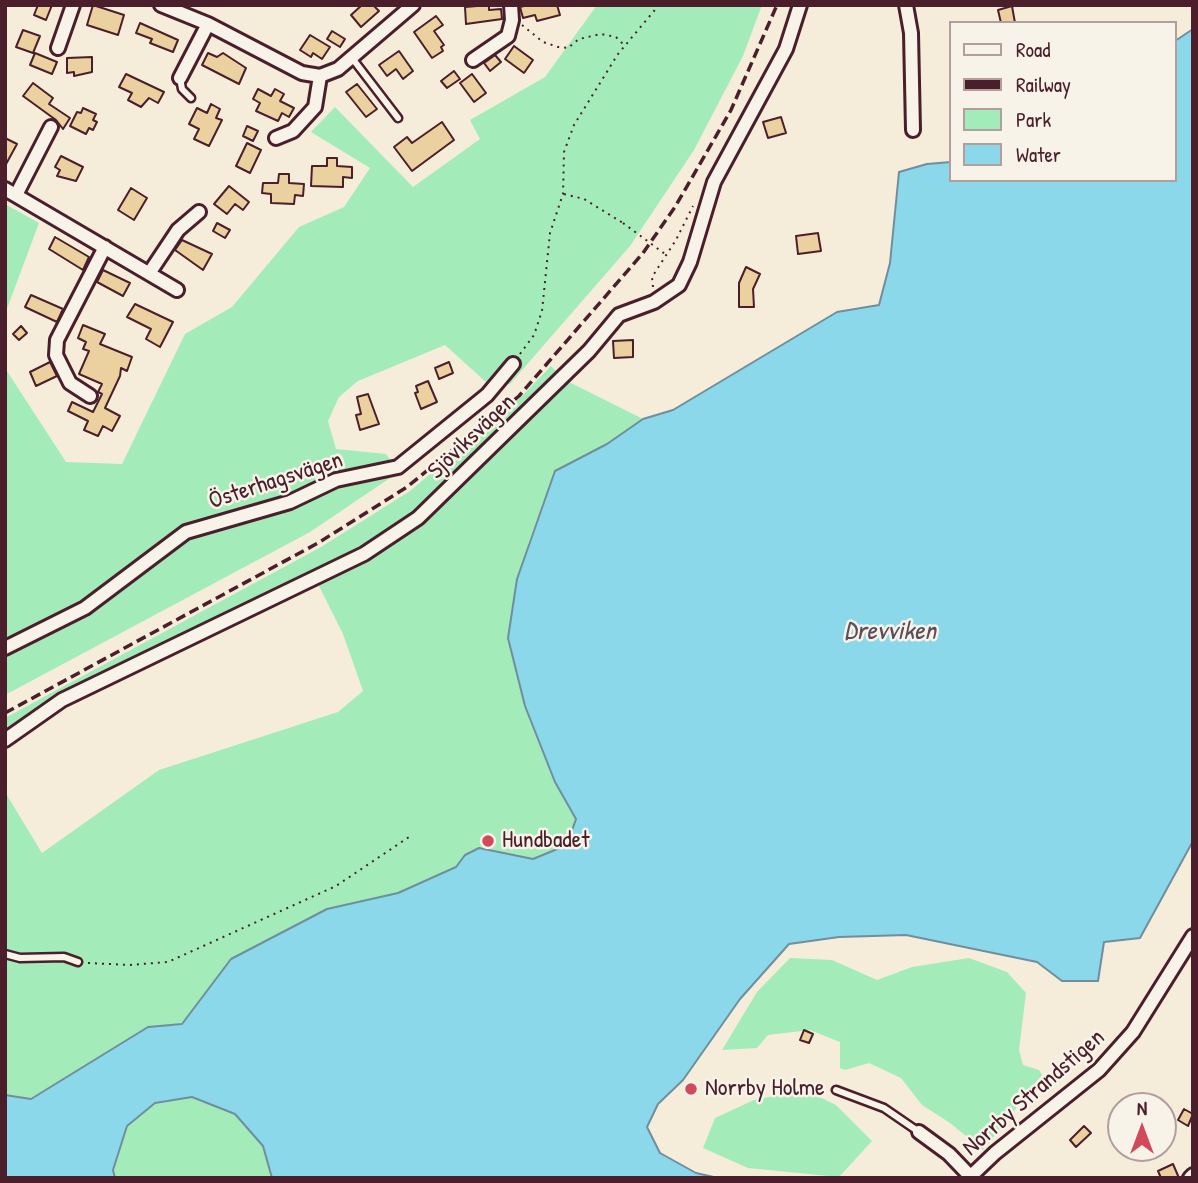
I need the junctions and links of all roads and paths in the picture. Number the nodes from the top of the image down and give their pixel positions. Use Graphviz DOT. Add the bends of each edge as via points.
graph roads {
  1 [pos="73,5"];
  2 [pos="160,5"];
  3 [pos="413,5"];
  4 [pos="511,5"];
  5 [pos="659,5"];
  6 [pos="800,5"];
  7 [pos="906,5"];
  8 [pos="512,20"];
  9 [pos="208,24"];
  10 [pos="625,46"];
  11 [pos="58,48"];
  12 [pos="352,58"];
  13 [pos="473,60"];
  14 [pos="320,76"];
  15 [pos="180,78"];
  16 [pos="191,98"];
  17 [pos="398,118"];
  18 [pos="51,127"];
  19 [pos="913,130"];
  20 [pos="276,138"];
  21 [pos="11,192"];
  22 [pos="562,194"];
  23 [pos="699,200"];
  24 [pos="200,212"];
  25 [pos="105,247"];
  26 [pos="665,254"];
  27 [pos="150,272"];
  28 [pos="177,290"];
  29 [pos="653,302"];
  30 [pos="513,364"];
  31 [pos="90,396"];
  32 [pos="5,649"];
  33 [pos="5,740"];
  34 [pos="409,837"];
  35 [pos="1193,936"];
  36 [pos="5,954"];
  37 [pos="78,962"];
  38 [pos="836,1090"];
  39 [pos="919,1132"];
  40 [pos="972,1177"];
  1 -- 11 [label="street"];
  2 -- 9 [label="street"];
  3 -- 12 [label="street"];
  4 -- 8 [label="street"];
  5 -- 10 [label="path"];
  6 -- 29 [label="street, Sjöviksvägen" via="786,48 714,181 679,285"];
  7 -- 19 [label="street" via="912,45"];
  8 -- 10 [label="path" via="558,47 568,48 579,39 601,34 616,37"];
  8 -- 13 [label="street" via="508,36"];
  9 -- 14 [label="street" via="302,73"];
  9 -- 15 [label="street"];
  10 -- 22 [label="path" via="574,125 564,152"];
  12 -- 14 [label="street"];
  12 -- 17 [label="lane"];
  14 -- 20 [label="street" via="315,107 293,131"];
  15 -- 16 [label="lane" via="182,89"];
  18 -- 21 [label="street"];
  21 -- 25 [label="street"];
  22 -- 26 [label="path, bridge" via="583,199"];
  22 -- 30 [label="path" via="550,233 542,311 534,335"];
  23 -- 26 [label="path"];
  24 -- 27 [label="street" via="178,230"];
  25 -- 27 [label="street"];
  25 -- 31 [label="street" via="57,340 56,355 70,383"];
  26 -- 29 [label="path" via="652,277"];
  27 -- 28 [label="street"];
  29 -- 33 [label="street, Sjöviksvägen" via="619,315 418,518 364,554 62,700"];
  30 -- 32 [label="street, Österhagsvägen" via="487,395 398,467 336,480 290,502 187,532 85,608"];
  34 -- 37 [label="path" via="336,886 168,962"];
  35 -- 40 [label="street, Norrby Strandstigen" via="1133,1032 1099,1070 995,1153"];
  36 -- 37 [label="lane"];
  38 -- 39 [label="lane" via="884,1108"];
  39 -- 40 [label="street"];
}
